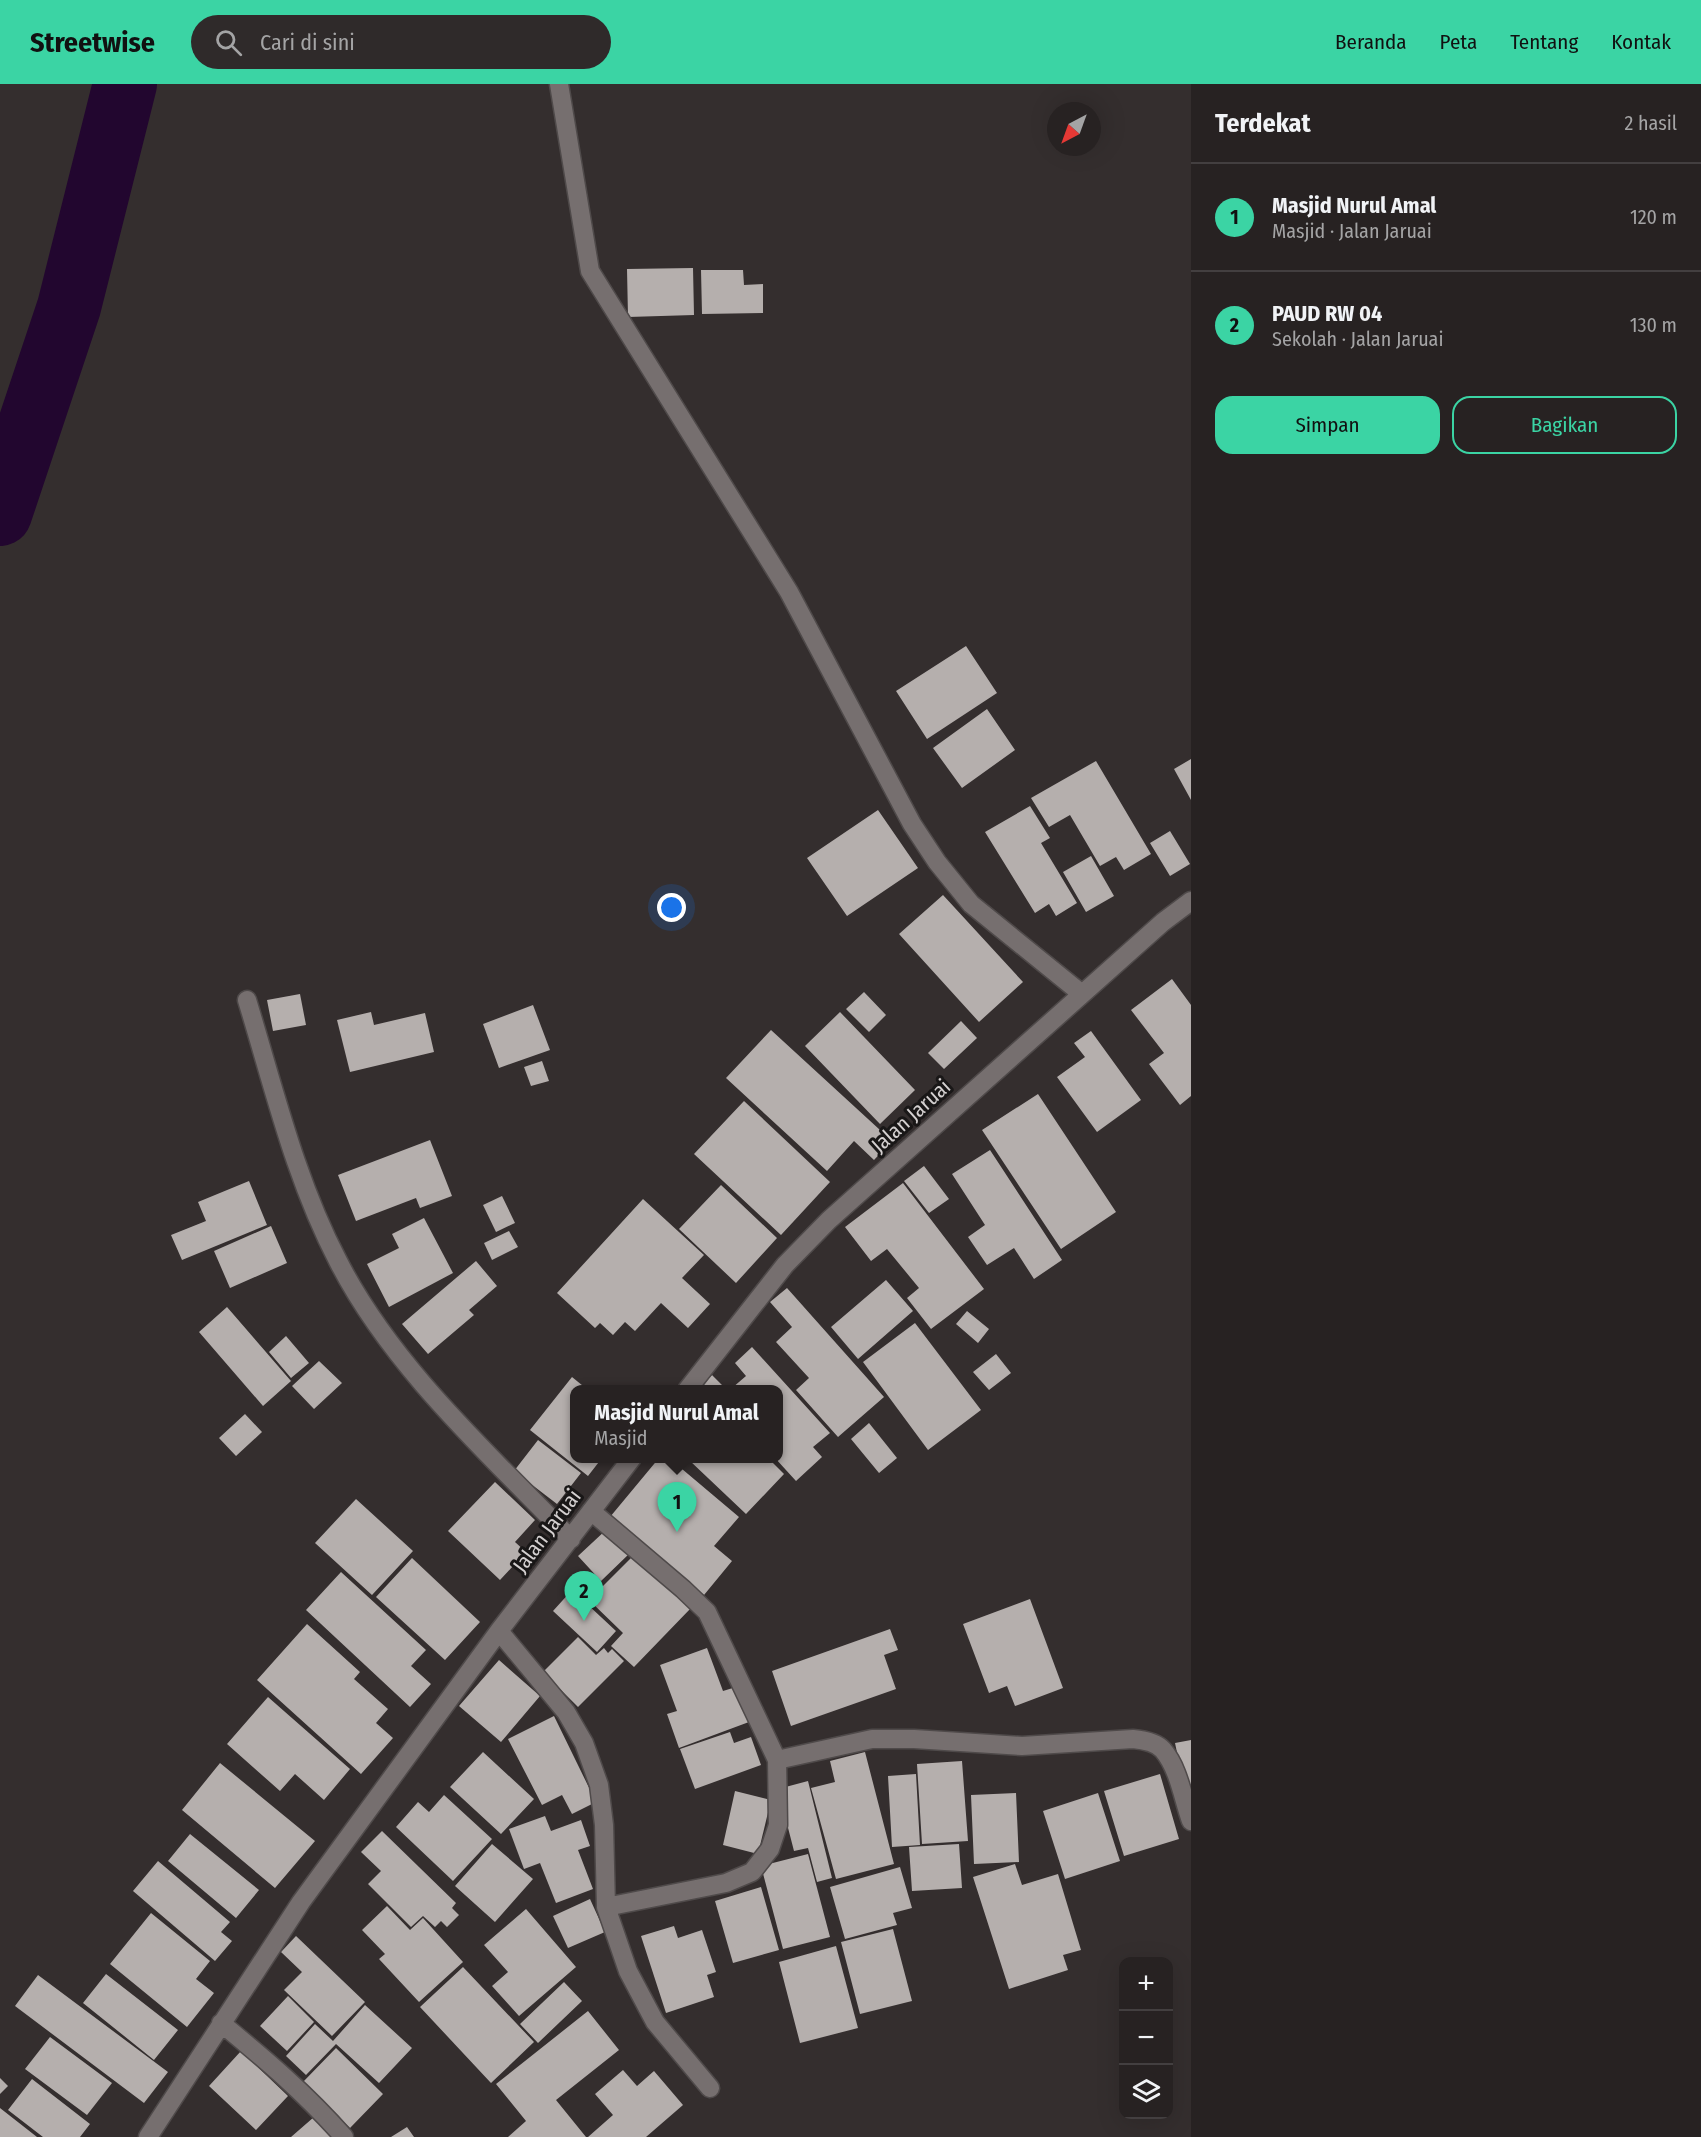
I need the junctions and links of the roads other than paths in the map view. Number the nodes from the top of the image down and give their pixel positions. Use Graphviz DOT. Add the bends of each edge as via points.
graph roads {
  1 [pos="558,84"];
  2 [pos="1191,901"];
  3 [pos="1082,994"];
  4 [pos="247,1000"];
  5 [pos="690,1385"];
  6 [pos="628,1463"];
  7 [pos="591,1511"];
  8 [pos="571,1539"];
  9 [pos="499,1631"];
  10 [pos="777,1760"];
  11 [pos="1191,1821"];
  12 [pos="606,1907"];
  13 [pos="221,2023"];
  14 [pos="710,2088"];
  15 [pos="148,2137"];
  16 [pos="344,2137"];
  1 -- 3 [label="street" via="590,271 789,592 912,824 937,862 971,904"];
  2 -- 3 [label="street, Jalan Jaruai"];
  3 -- 5 [label="street, Jalan Jaruai" via="829,1220 784,1266"];
  4 -- 8 [label="street" via="301,1180 338,1262 386,1339 413,1372"];
  6 -- 7 [label="street, Jalan Jaruai"];
  7 -- 8 [label="street, Jalan Jaruai"];
  7 -- 10 [label="street" via="707,1612"];
  8 -- 9 [label="street, Jalan Jaruai"];
  9 -- 12 [label="street" via="566,1712 584,1743 599,1785"];
  9 -- 13 [label="street, Jalan Jaruai" via="301,1902"];
  10 -- 11 [label="street" via="872,1739 1022,1746 1148,1741 1162,1749 1172,1765"];
  10 -- 12 [label="street" via="778,1825 770,1850 752,1872 726,1883"];
  12 -- 14 [label="street" via="628,1971 655,2022"];
  13 -- 15 [label="street, Jalan Jaruai"];
  13 -- 16 [label="street" via="281,2072"];
}
